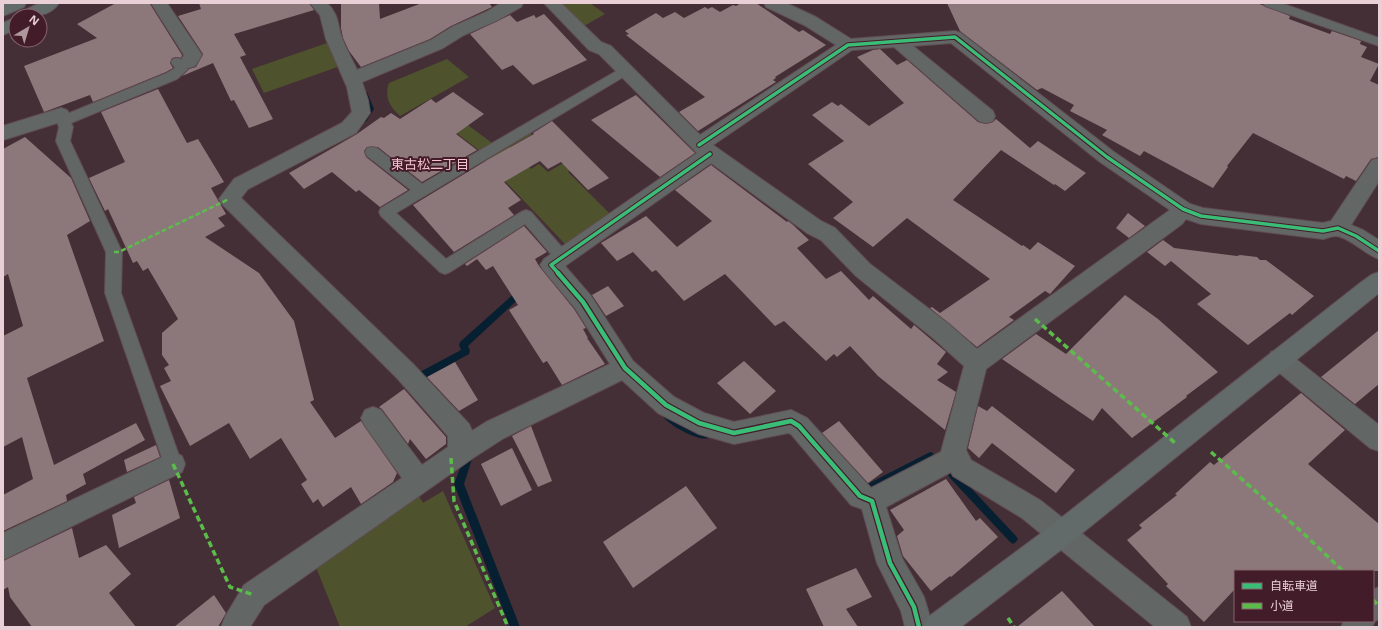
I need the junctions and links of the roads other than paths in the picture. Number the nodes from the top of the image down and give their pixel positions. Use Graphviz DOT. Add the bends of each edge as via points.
graph roads {
  1 [pos="18,3"];
  2 [pos="51,3"];
  3 [pos="159,3"];
  4 [pos="318,3"];
  5 [pos="515,3"];
  6 [pos="552,3"];
  7 [pos="772,3"];
  8 [pos="1269,3"];
  9 [pos="42,8"];
  10 [pos="3,11"];
  11 [pos="897,41"];
  12 [pos="1379,42"];
  13 [pos="848,45"];
  14 [pos="183,62"];
  15 [pos="625,70"];
  16 [pos="352,79"];
  17 [pos="986,116"];
  18 [pos="63,118"];
  19 [pos="3,133"];
  20 [pos="704,149"];
  21 [pos="372,152"];
  22 [pos="1379,165"];
  23 [pos="420,190"];
  24 [pos="1183,209"];
  25 [pos="1338,228"];
  26 [pos="1379,251"];
  27 [pos="559,253"];
  28 [pos="1379,281"];
  29 [pos="1279,359"];
  30 [pos="976,363"];
  31 [pos="625,368"];
  32 [pos="374,418"];
  33 [pos="1379,440"];
  34 [pos="466,448"];
  35 [pos="956,457"];
  36 [pos="173,464"];
  37 [pos="419,481"];
  38 [pos="863,496"];
  39 [pos="1061,534"];
  40 [pos="3,546"];
  41 [pos="235,627"];
  42 [pos="919,627"];
  43 [pos="938,627"];
  44 [pos="1177,627"];
  1 -- 10 [label="street"];
  2 -- 9 [label="street"];
  3 -- 14 [label="street" via="193,55"];
  4 -- 16 [label="street" via="328,13 329,25"];
  5 -- 16 [label="street" via="437,44"];
  6 -- 15 [label="street" via="595,46 605,50"];
  7 -- 13 [label="street" via="810,21"];
  8 -- 12 [label="lane"];
  11 -- 13 [label="street"];
  11 -- 17 [label="street"];
  11 -- 24 [label="street" via="955,37 1107,158"];
  13 -- 20 [label="street"];
  14 -- 18 [label="lane" via="182,69 172,76"];
  15 -- 20 [label="street"];
  15 -- 23 [label="lane"];
  16 -- 34 [label="street" via="361,104 361,113 348,128 241,184 229,199 405,372 460,432"];
  18 -- 19 [label="street"];
  18 -- 36 [label="lane" via="66,127 62,141 114,252 113,293"];
  20 -- 27 [label="street"];
  20 -- 30 [label="street" via="814,227 828,234 863,270 941,331"];
  21 -- 23 [label="lane"];
  22 -- 25 [label="street"];
  23 -- 27 [label="lane" via="386,212 445,268 526,216"];
  24 -- 25 [label="street" via="1201,216 1323,231"];
  24 -- 30 [label="street" via="1175,218"];
  25 -- 26 [label="street"];
  27 -- 31 [label="street" via="551,265 583,302"];
  28 -- 29 [label="street"];
  29 -- 33 [label="street"];
  29 -- 39 [label="street"];
  30 -- 35 [label="street" via="953,451"];
  31 -- 34 [label="street" via="495,430"];
  31 -- 38 [label="street" via="666,405 699,423 734,433 791,421 799,426"];
  32 -- 37 [label="street"];
  34 -- 37 [label="street"];
  35 -- 38 [label="street"];
  35 -- 39 [label="street" via="962,468 1031,509"];
  36 -- 40 [label="street"];
  37 -- 41 [label="street" via="254,595"];
  38 -- 42 [label="street" via="890,563 914,607"];
  39 -- 43 [label="street"];
  39 -- 44 [label="street"];
}
